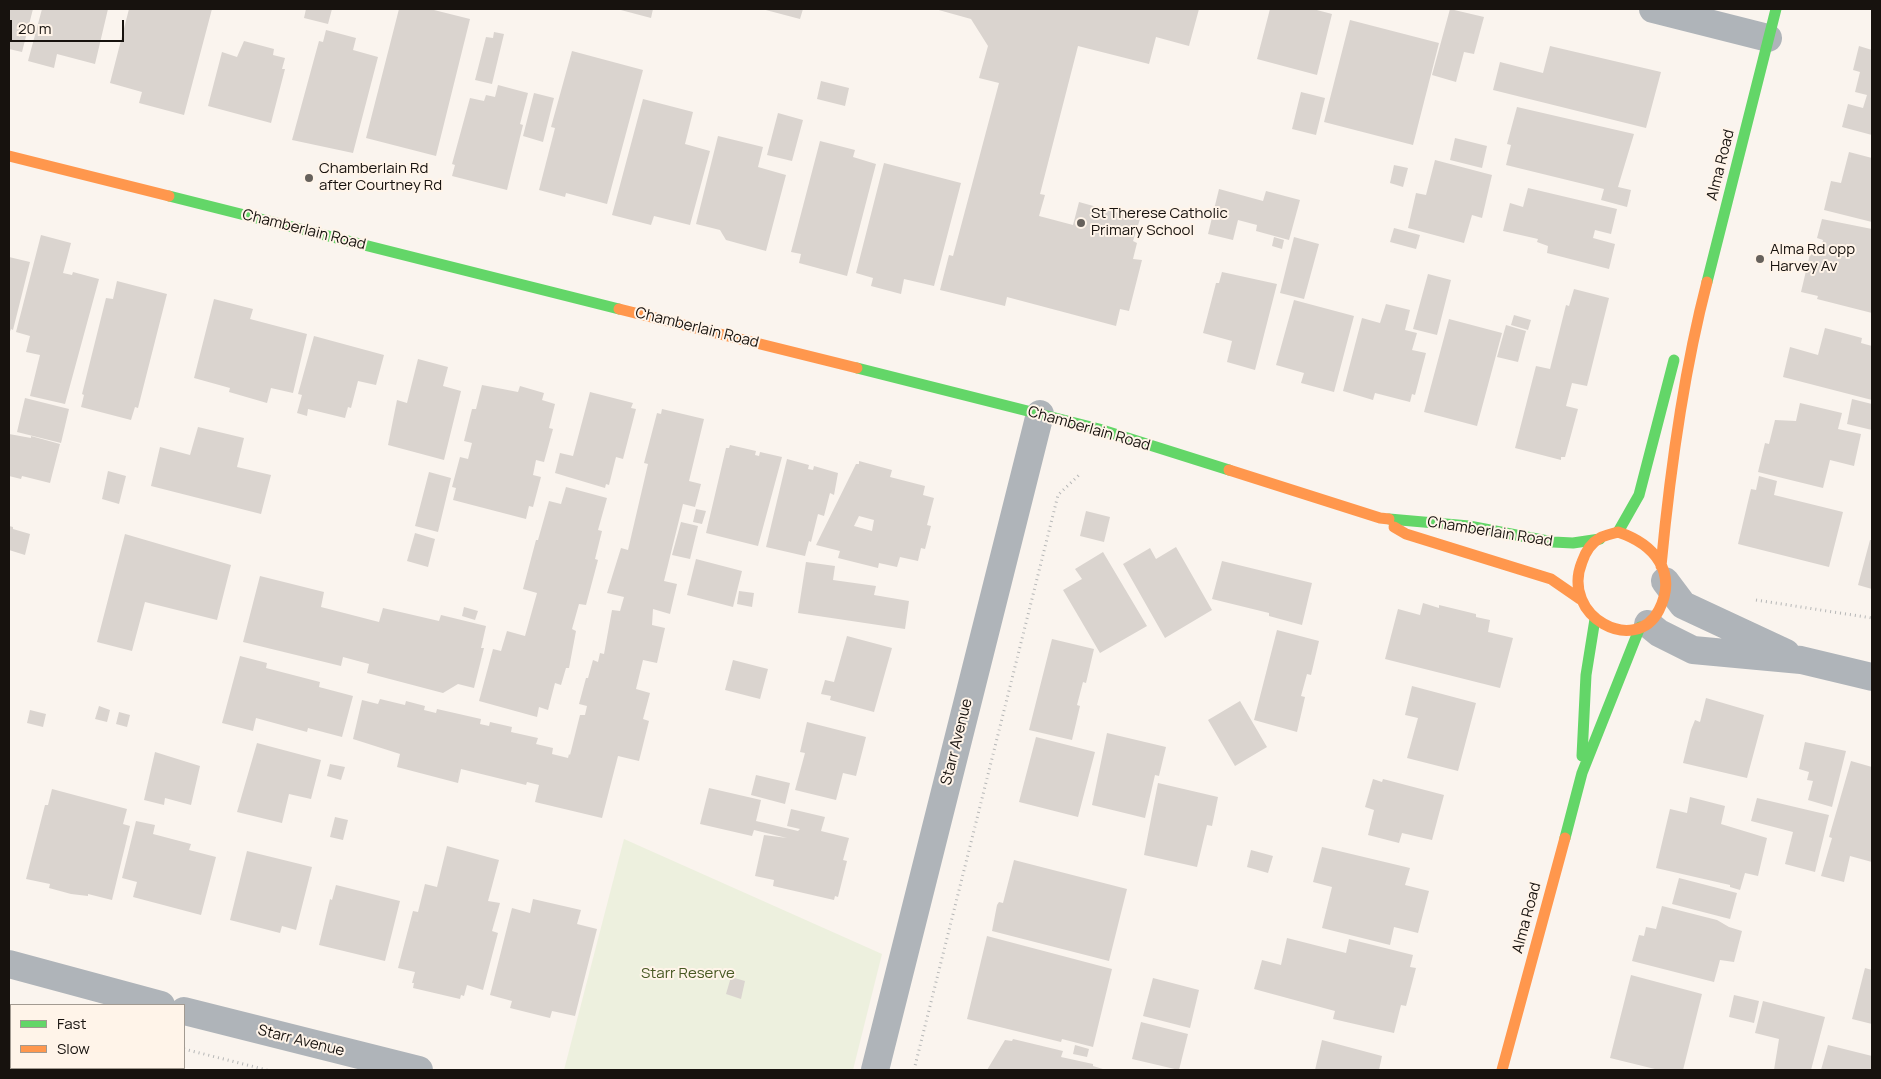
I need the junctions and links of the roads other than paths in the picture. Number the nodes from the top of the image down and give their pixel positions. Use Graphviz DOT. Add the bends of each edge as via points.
graph roads {
  1 [pos="1653,9"];
  2 [pos="1776,9"];
  3 [pos="1768,38"];
  4 [pos="9,156"];
  5 [pos="1695,328"];
  6 [pos="1040,414"];
  7 [pos="1380,518"];
  8 [pos="1618,532"];
  9 [pos="1600,539"];
  10 [pos="1663,573"];
  11 [pos="1580,599"];
  12 [pos="1594,619"];
  13 [pos="1644,626"];
  14 [pos="1801,660"];
  15 [pos="1872,677"];
  16 [pos="1582,773"];
  17 [pos="9,964"];
  18 [pos="156,1004"];
  19 [pos="185,1011"];
  20 [pos="419,1070"];
  21 [pos="875,1070"];
  22 [pos="1502,1070"];
  1 -- 3 [label="street"];
  2 -- 3 [label="street, Alma Road"];
  3 -- 5 [label="street, Alma Road"];
  4 -- 6 [label="street, Chamberlain Road"];
  5 -- 8 [label="street, Alma Road" via="1677,349 1639,495"];
  5 -- 10 [label="street, Alma Road" via="1666,516"];
  6 -- 7 [label="street, Chamberlain Road" via="1099,429"];
  6 -- 21 [label="street, Starr Avenue"];
  7 -- 9 [label="street, Chamberlain Road" via="1469,526 1553,542"];
  7 -- 11 [label="street, Chamberlain Road" via="1406,534 1551,579"];
  8 -- 9 [label="street"];
  8 -- 10 [label="street" via="1642,541 1656,553"];
  9 -- 11 [label="street" via="1588,549 1577,578"];
  10 -- 13 [label="street" via="1664,598 1657,615"];
  10 -- 14 [label="street" via="1683,605"];
  11 -- 12 [label="street"];
  12 -- 13 [label="street" via="1611,628 1629,630"];
  12 -- 16 [label="street, Alma Road" via="1586,675"];
  13 -- 14 [label="street" via="1693,650"];
  13 -- 16 [label="street, Alma Road"];
  14 -- 15 [label="street"];
  16 -- 22 [label="street, Alma Road"];
  17 -- 18 [label="street"];
  19 -- 20 [label="street, Starr Avenue"];
}
